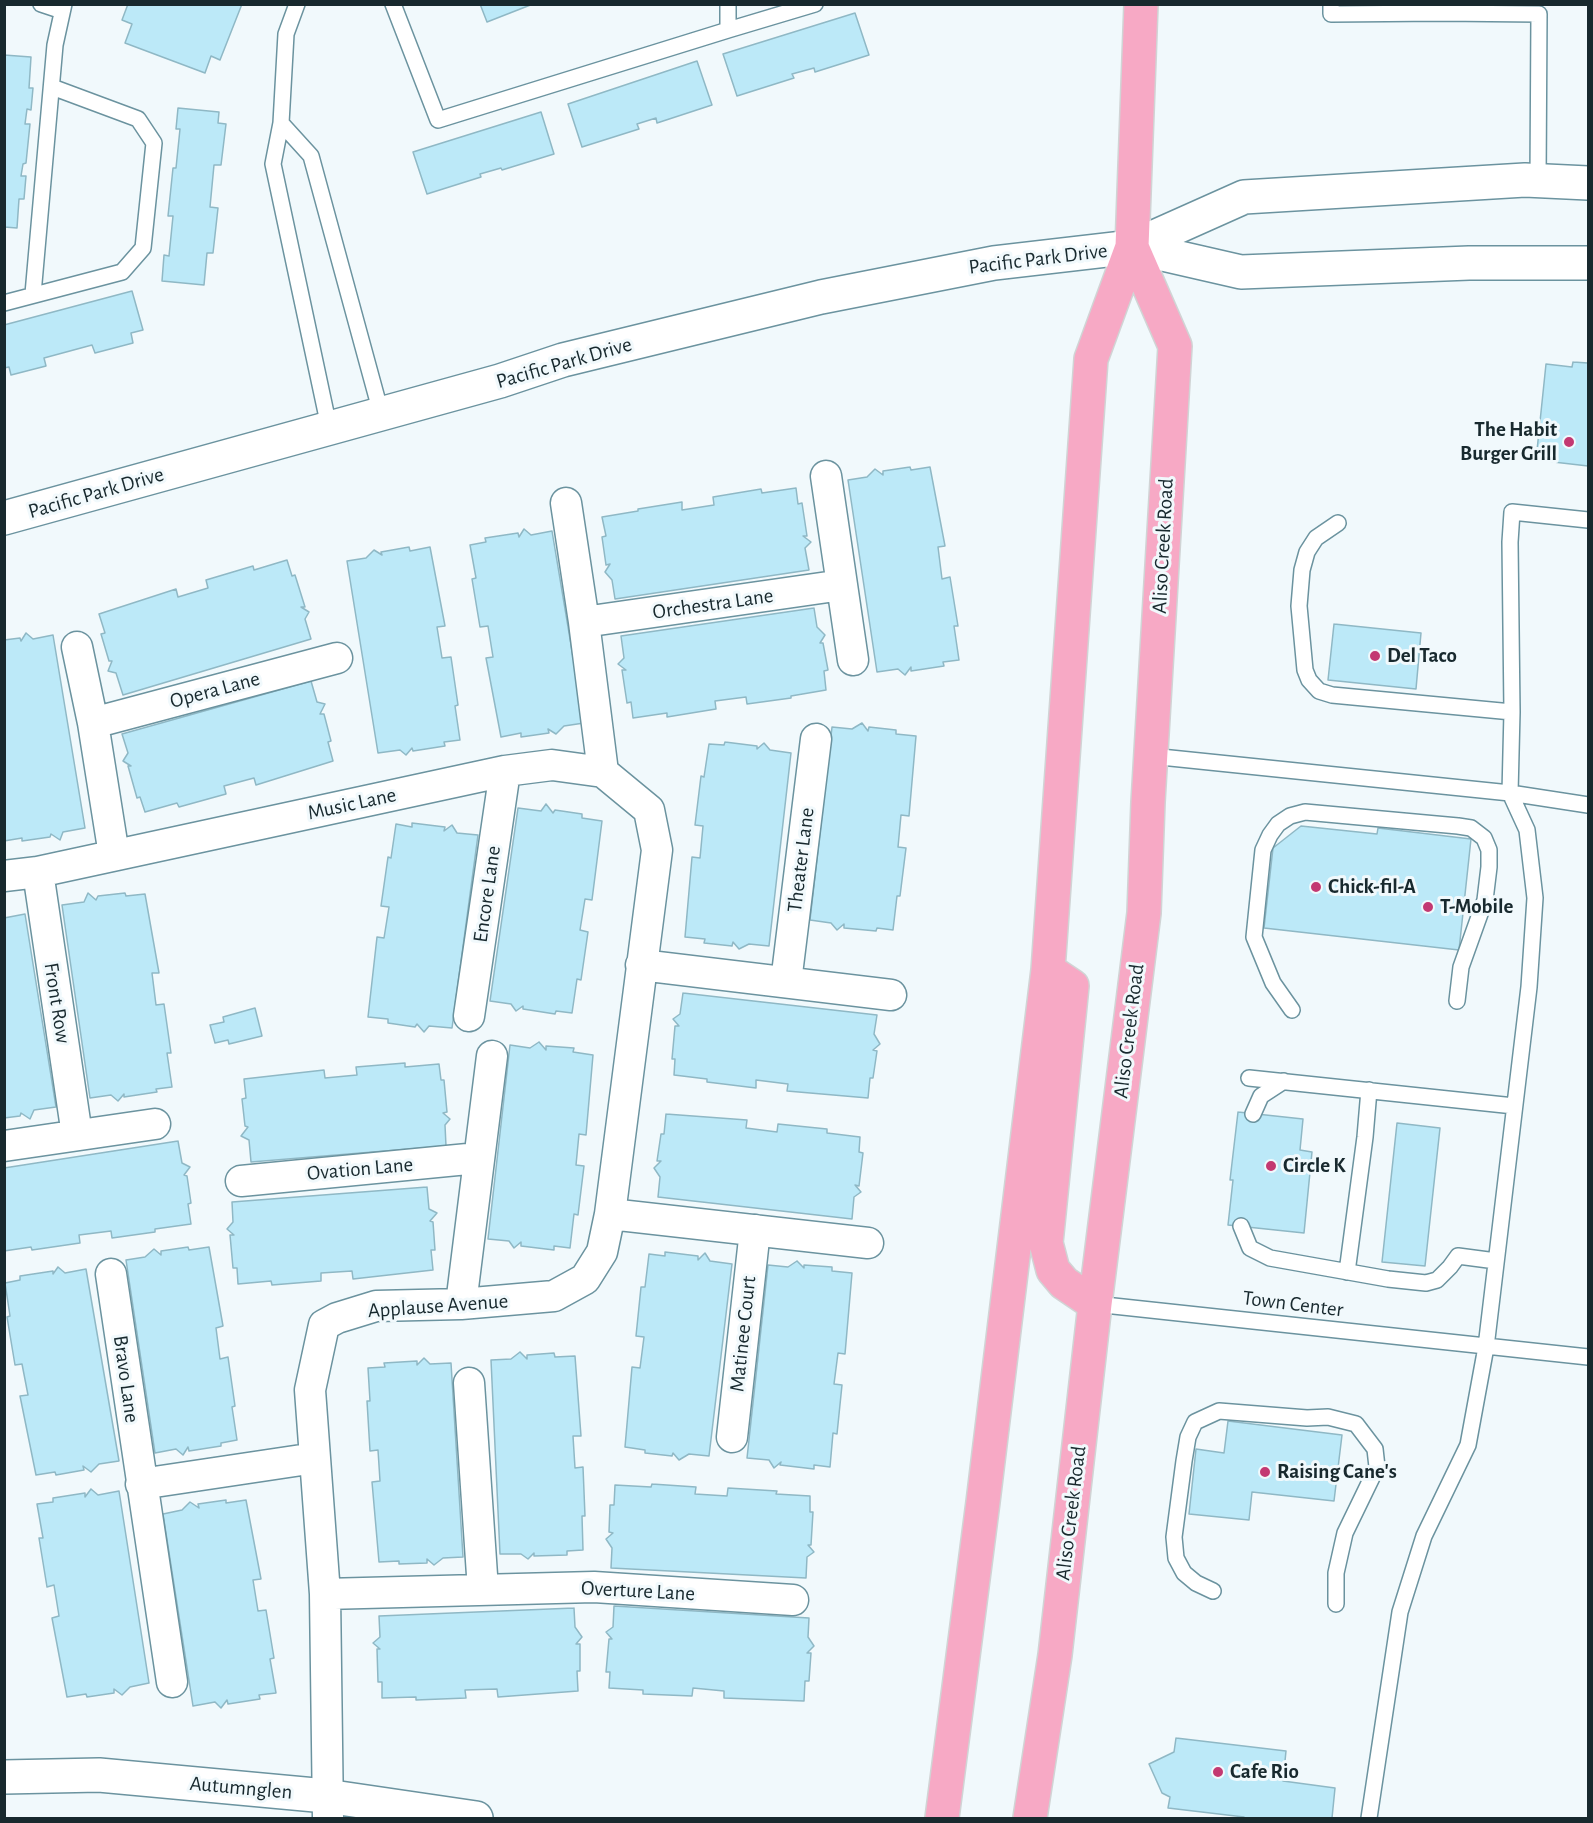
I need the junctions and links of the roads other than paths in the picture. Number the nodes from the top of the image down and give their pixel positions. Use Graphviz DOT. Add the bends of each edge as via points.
graph roads {
  1 [pos="41,4"];
  2 [pos="297,4"];
  3 [pos="393,4"];
  4 [pos="728,4"];
  5 [pos="815,4"];
  6 [pos="1141,4"];
  7 [pos="1331,4"];
  8 [pos="63,8"];
  9 [pos="1440,9"];
  10 [pos="728,30"];
  11 [pos="52,87"];
  12 [pos="281,123"];
  13 [pos="1538,181"];
  14 [pos="1588,183"];
  15 [pos="1132,247"];
  16 [pos="1588,263"];
  17 [pos="33,294"];
  18 [pos="4,303"];
  19 [pos="381,413"];
  20 [pos="329,427"];
  21 [pos="826,476"];
  22 [pos="566,503"];
  23 [pos="4,518"];
  24 [pos="1588,520"];
  25 [pos="1338,523"];
  26 [pos="842,585"];
  27 [pos="584,622"];
  28 [pos="77,647"];
  29 [pos="337,658"];
  30 [pos="853,660"];
  31 [pos="1512,712"];
  32 [pos="93,723"];
  33 [pos="816,739"];
  34 [pos="1151,756"];
  35 [pos="506,771"];
  36 [pos="603,772"];
  37 [pos="1510,793"];
  38 [pos="1588,805"];
  39 [pos="114,855"];
  40 [pos="38,872"];
  41 [pos="4,876"];
  42 [pos="641,965"];
  43 [pos="1048,970"];
  44 [pos="786,982"];
  45 [pos="891,995"];
  46 [pos="1457,1001"];
  47 [pos="1292,1010"];
  48 [pos="469,1016"];
  49 [pos="492,1056"];
  50 [pos="1249,1078"];
  51 [pos="1284,1081"];
  52 [pos="1369,1090"];
  53 [pos="1514,1106"];
  54 [pos="1253,1114"];
  55 [pos="155,1124"];
  56 [pos="77,1135"];
  57 [pos="4,1146"];
  58 [pos="478,1158"];
  59 [pos="241,1181"];
  60 [pos="610,1214"];
  61 [pos="1241,1226"];
  62 [pos="754,1230"];
  63 [pos="868,1243"];
  64 [pos="1496,1261"];
  65 [pos="1347,1272"];
  66 [pos="111,1274"];
  67 [pos="461,1304"];
  68 [pos="1095,1304"];
  69 [pos="1486,1347"];
  70 [pos="1588,1357"];
  71 [pos="470,1383"];
  72 [pos="732,1437"];
  73 [pos="315,1458"];
  74 [pos="141,1484"];
  75 [pos="483,1590"];
  76 [pos="1213,1591"];
  77 [pos="325,1594"];
  78 [pos="793,1600"];
  79 [pos="1335,1604"];
  80 [pos="172,1682"];
  81 [pos="4,1777"];
  82 [pos="327,1807"];
  83 [pos="476,1818"];
  84 [pos="942,1818"];
  85 [pos="1030,1818"];
  86 [pos="1369,1818"];
  1 -- 8 [label="lane"];
  2 -- 12 [label="lane" via="286,34"];
  3 -- 10 [label="lane" via="438,120"];
  4 -- 10 [label="lane"];
  5 -- 10 [label="lane"];
  6 -- 15 [label="main road, Aliso Creek Road"];
  7 -- 9 [label="lane" via="1331,14"];
  8 -- 11 [label="lane"];
  9 -- 13 [label="lane" via="1539,14"];
  11 -- 17 [label="lane"];
  11 -- 17 [label="lane" via="138,119 154,143 143,248 122,272"];
  12 -- 19 [label="lane" via="311,156"];
  12 -- 20 [label="lane" via="273,164"];
  13 -- 14 [label="main road, Pacific Park Drive"];
  13 -- 15 [label="main road, Pacific Park Drive" via="1244,197"];
  15 -- 16 [label="main road, Pacific Park Drive" via="1241,272 1469,263"];
  15 -- 19 [label="main road, Pacific Park Drive" via="994,262 820,297 563,360"];
  15 -- 34 [label="main road, Aliso Creek Road" via="1175,346"];
  15 -- 43 [label="main road, Aliso Creek Road" via="1091,359"];
  17 -- 18 [label="lane"];
  19 -- 20 [label="main road, Pacific Park Drive"];
  20 -- 23 [label="main road, Pacific Park Drive"];
  21 -- 26 [label="street"];
  22 -- 27 [label="street"];
  24 -- 31 [label="lane" via="1512,512"];
  25 -- 31 [label="lane" via="1316,538 1306,552 1302,570 1299,606 1309,680 1332,695"];
  26 -- 27 [label="street, Orchestra Lane"];
  26 -- 30 [label="street"];
  27 -- 36 [label="street"];
  28 -- 32 [label="street"];
  29 -- 32 [label="street, Opera Lane"];
  31 -- 37 [label="lane"];
  32 -- 39 [label="street"];
  33 -- 44 [label="street, Theater Lane"];
  34 -- 37 [label="lane"];
  34 -- 68 [label="main road, Aliso Creek Road" via="1144,913"];
  35 -- 36 [label="street, Music Lane" via="552,765"];
  35 -- 39 [label="street, Music Lane"];
  35 -- 48 [label="street, Encore Lane"];
  36 -- 42 [label="street, Applause Avenue" via="649,810 657,850"];
  37 -- 38 [label="lane"];
  37 -- 53 [label="lane" via="1527,830 1535,898"];
  39 -- 40 [label="street, Music Lane"];
  40 -- 41 [label="street, Music Lane"];
  40 -- 56 [label="street, Front Row"];
  42 -- 44 [label="street"];
  42 -- 60 [label="street, Applause Avenue"];
  43 -- 68 [label="main road" via="1072,986 1046,1243 1053,1270 1064,1283"];
  43 -- 84 [label="main road, Aliso Creek Road"];
  44 -- 45 [label="street"];
  46 -- 47 [label="lane" via="1461,967 1485,900 1489,850 1484,838 1472,828 1305,812 1278,824 1263,850 1254,937 1273,983"];
  49 -- 58 [label="street"];
  50 -- 51 [label="lane"];
  51 -- 52 [label="lane"];
  51 -- 54 [label="lane" via="1261,1096"];
  52 -- 53 [label="lane"];
  52 -- 65 [label="lane"];
  53 -- 64 [label="lane"];
  55 -- 56 [label="street"];
  56 -- 57 [label="street"];
  58 -- 59 [label="street, Ovation Lane"];
  58 -- 67 [label="street"];
  60 -- 62 [label="street"];
  60 -- 67 [label="street, Applause Avenue" via="602,1252 585,1279 554,1296"];
  61 -- 65 [label="lane" via="1250,1248 1270,1258"];
  62 -- 63 [label="street"];
  62 -- 72 [label="street, Matinee Court"];
  64 -- 65 [label="lane" via="1458,1256 1437,1280 1426,1283"];
  64 -- 69 [label="lane"];
  66 -- 74 [label="street, Bravo Lane"];
  67 -- 73 [label="street, Applause Avenue" via="376,1306 324,1325 310,1390"];
  68 -- 69 [label="lane, Town Center"];
  68 -- 85 [label="main road, Aliso Creek Road" via="1054,1655"];
  69 -- 70 [label="lane, Town Center"];
  69 -- 86 [label="lane" via="1468,1445 1424,1536 1400,1612"];
  71 -- 75 [label="street"];
  73 -- 74 [label="street"];
  73 -- 77 [label="street, Applause Avenue"];
  74 -- 80 [label="street, Bravo Lane"];
  75 -- 77 [label="street, Overture Lane"];
  75 -- 78 [label="street, Overture Lane" via="594,1587"];
  76 -- 79 [label="lane" via="1184,1573 1176,1558 1174,1537 1184,1461 1195,1422 1219,1411 1328,1417 1356,1424 1375,1449 1377,1467 1345,1533 1336,1573"];
  77 -- 82 [label="street, Applause Avenue"];
  81 -- 82 [label="main road, Autumnglen" via="99,1775"];
  82 -- 83 [label="main road, Autumnglen"];
}
